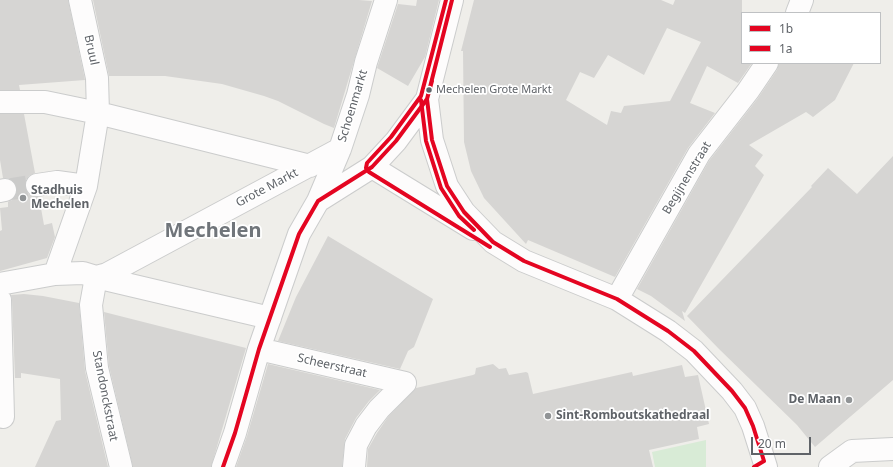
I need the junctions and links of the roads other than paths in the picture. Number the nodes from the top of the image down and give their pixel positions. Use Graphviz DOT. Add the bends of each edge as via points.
graph roads {
  1 [pos="80,0"];
  2 [pos="386,0"];
  3 [pos="802,0"];
  4 [pos="452,3"];
  5 [pos="796,12"];
  6 [pos="766,64"];
  7 [pos="427,100"];
  8 [pos="0,102"];
  9 [pos="98,106"];
  10 [pos="340,149"];
  11 [pos="310,166"];
  12 [pos="372,167"];
  13 [pos="37,185"];
  14 [pos="86,186"];
  15 [pos="318,201"];
  16 [pos="493,242"];
  17 [pos="55,274"];
  18 [pos="96,277"];
  19 [pos="0,284"];
  20 [pos="617,299"];
  21 [pos="0,300"];
  22 [pos="270,318"];
  23 [pos="259,349"];
  24 [pos="3,418"];
  25 [pos="893,449"];
  26 [pos="762,465"];
  27 [pos="121,467"];
  28 [pos="223,467"];
  29 [pos="354,467"];
  30 [pos="830,467"];
  1 -- 9 [label="street, Bruul" via="97,78"];
  2 -- 10 [label="street, Schoenmarkt"];
  3 -- 5 [label="street"];
  4 -- 7 [label="street"];
  6 -- 20 [label="street, Begijnenstraat" via="699,154"];
  7 -- 12 [label="street" via="396,141"];
  7 -- 16 [label="street" via="432,140 447,186 464,212"];
  8 -- 9 [label="street, Grote Markt"];
  9 -- 11 [label="street, Grote Markt"];
  9 -- 14 [label="street"];
  10 -- 11 [label="street, Grote Markt"];
  10 -- 15 [label="street"];
  11 -- 18 [label="street, Grote Markt" via="107,274"];
  12 -- 15 [label="street"];
  12 -- 16 [label="street"];
  13 -- 14 [label="street" via="57,182"];
  14 -- 17 [label="street"];
  15 -- 22 [label="street" via="300,234"];
  16 -- 20 [label="street" via="524,261"];
  17 -- 18 [label="street" via="83,273"];
  17 -- 19 [label="street"];
  18 -- 22 [label="street"];
  18 -- 27 [label="street, Standonckstraat" via="91,305 97,368"];
  20 -- 26 [label="street" via="668,331 694,351 732,391 745,408 750,420"];
  21 -- 24 [label="street"];
  22 -- 23 [label="street"];
  23 -- 28 [label="street"];
  23 -- 29 [label="street, Scheerstraat" via="405,383 366,426 356,445"];
  25 -- 30 [label="street" via="852,451"];
}
